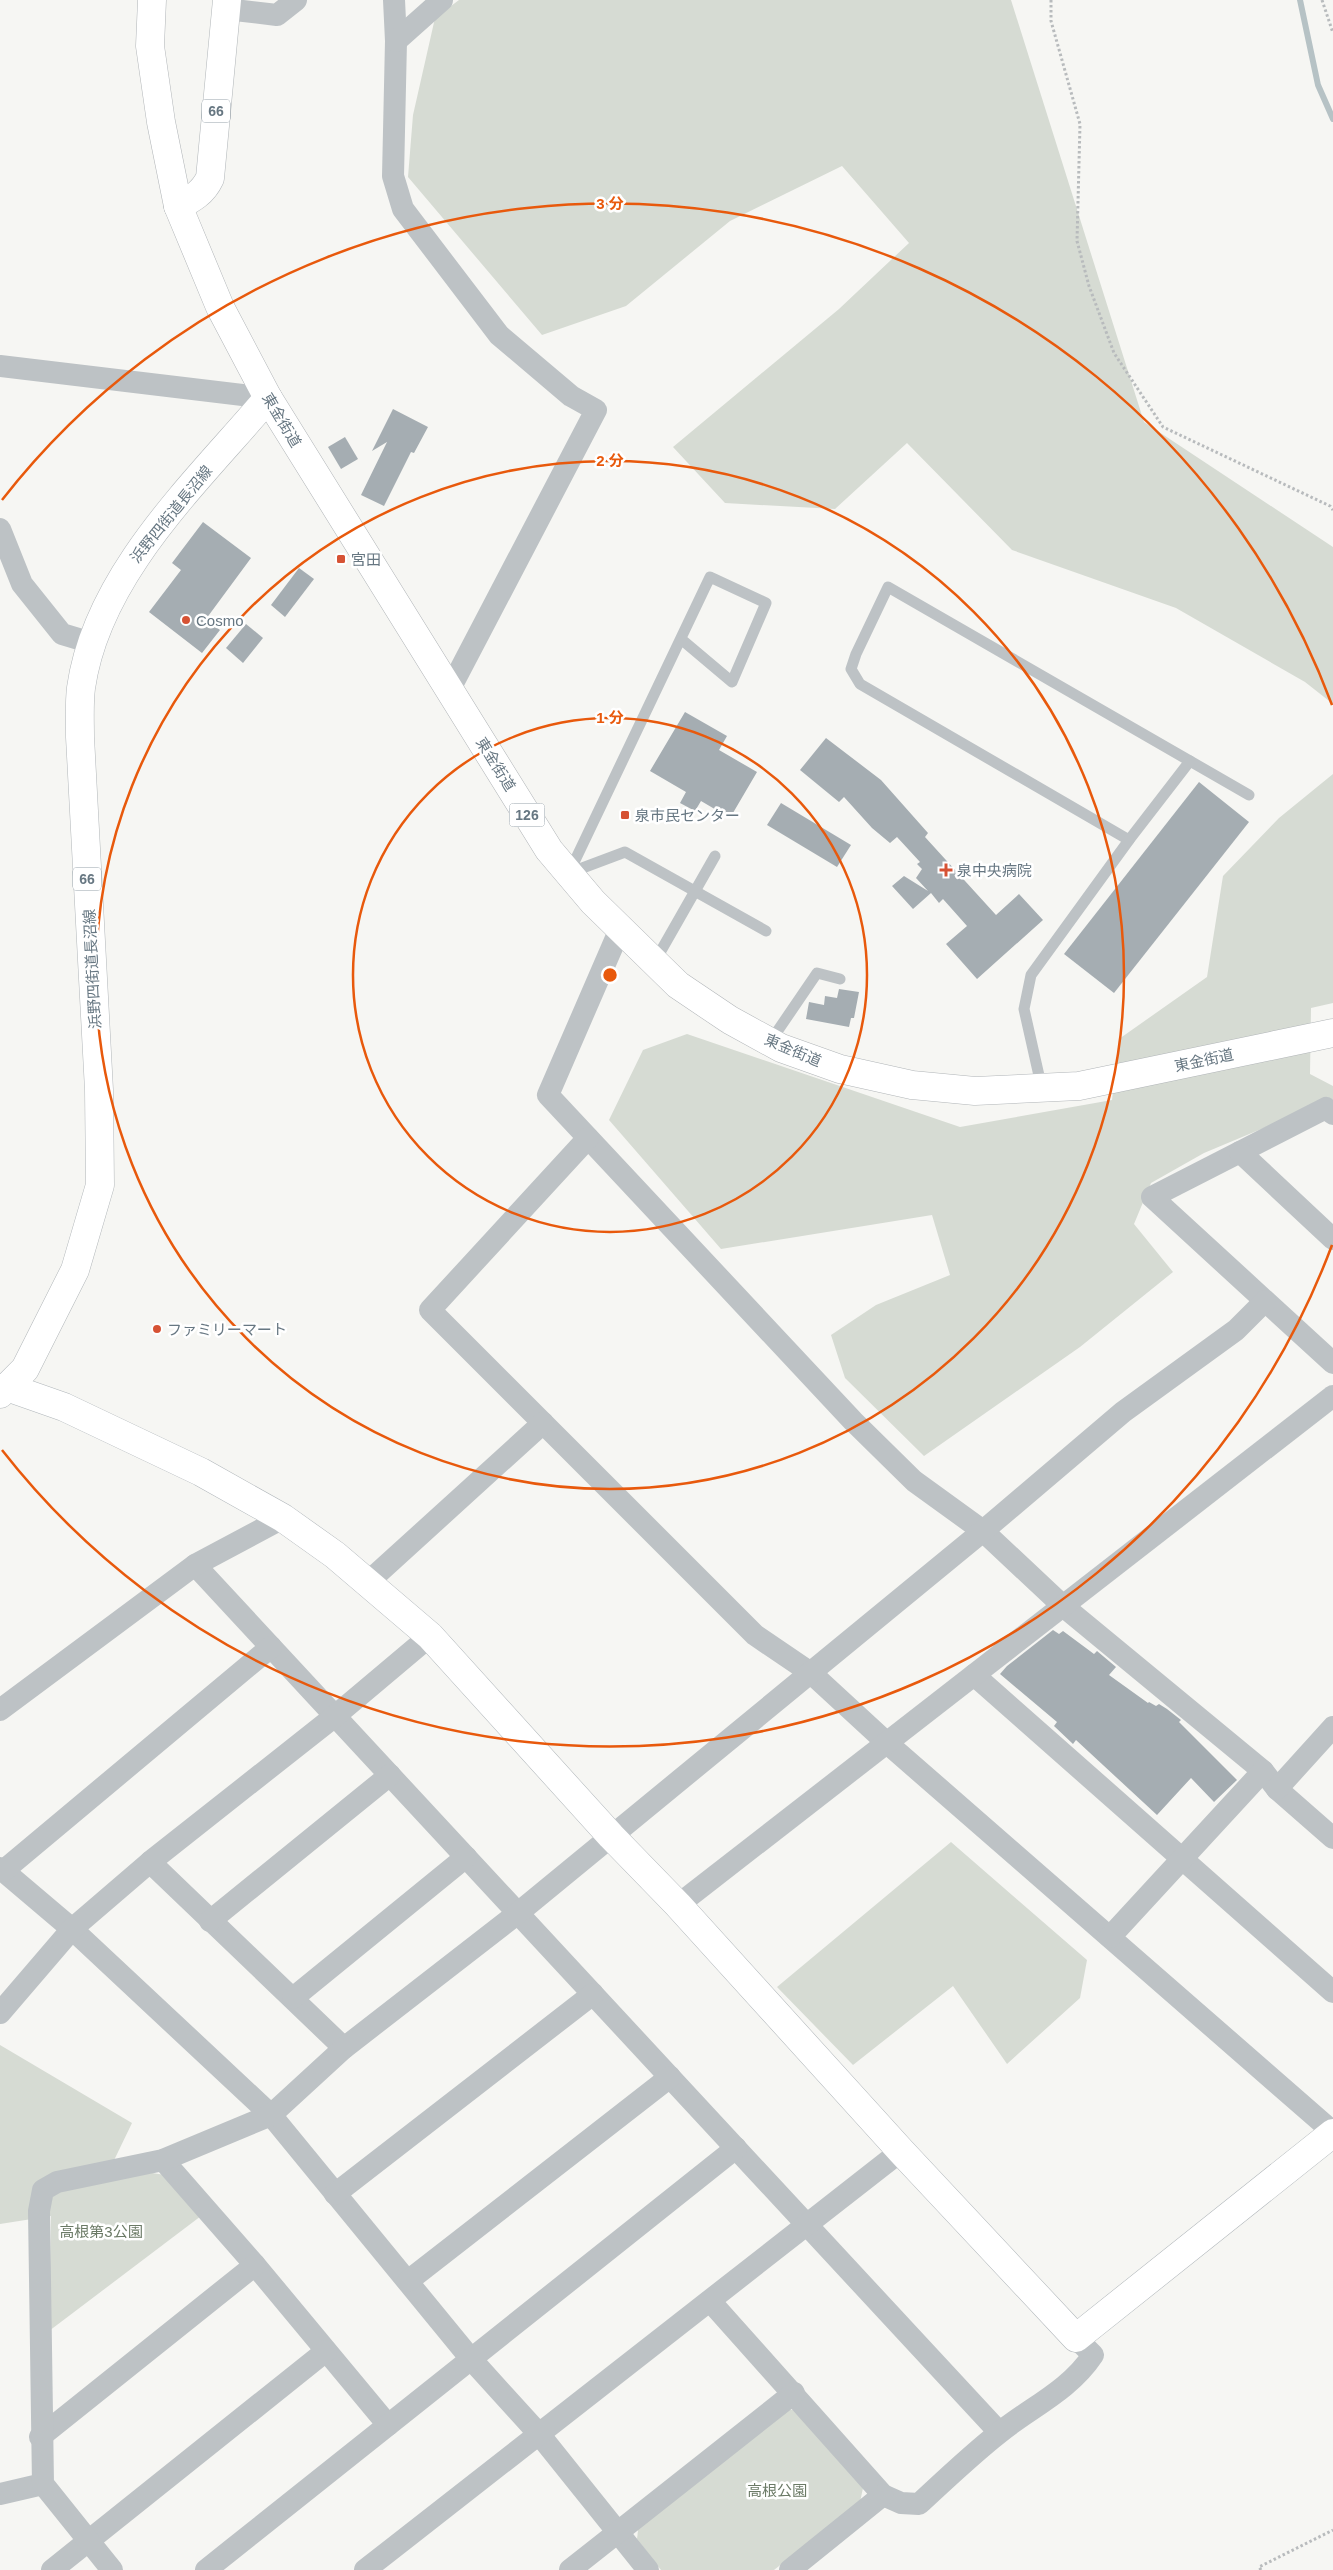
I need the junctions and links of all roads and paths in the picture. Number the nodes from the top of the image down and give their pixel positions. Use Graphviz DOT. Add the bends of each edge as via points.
graph roads {
  1 [pos="152,0"];
  2 [pos="296,0"];
  3 [pos="394,0"];
  4 [pos="442,0"];
  5 [pos="1052,0"];
  6 [pos="1322,0"];
  7 [pos="227,4"];
  8 [pos="1333,33"];
  9 [pos="396,42"];
  10 [pos="178,206"];
  11 [pos="0,366"];
  12 [pos="268,398"];
  13 [pos="1333,510"];
  14 [pos="0,529"];
  15 [pos="681,639"];
  16 [pos="92,643"];
  17 [pos="450,689"];
  18 [pos="1190,761"];
  19 [pos="1249,795"];
  20 [pos="1129,840"];
  21 [pos="715,856"];
  22 [pos="568,873"];
  23 [pos="695,891"];
  24 [pos="620,929"];
  25 [pos="766,931"];
  26 [pos="654,963"];
  27 [pos="840,979"];
  28 [pos="1333,1032"];
  29 [pos="770,1042"];
  30 [pos="1042,1089"];
  31 [pos="1333,1114"];
  32 [pos="588,1138"];
  33 [pos="1240,1152"];
  34 [pos="1333,1239"];
  35 [pos="1265,1301"];
  36 [pos="1333,1363"];
  37 [pos="4,1391"];
  38 [pos="1333,1396"];
  39 [pos="543,1423"];
  40 [pos="283,1518"];
  41 [pos="983,1531"];
  42 [pos="195,1565"];
  43 [pos="367,1583"];
  44 [pos="1063,1606"];
  45 [pos="430,1636"];
  46 [pos="271,1647"];
  47 [pos="810,1673"];
  48 [pos="974,1675"];
  49 [pos="0,1710"];
  50 [pos="335,1716"];
  51 [pos="1333,1727"];
  52 [pos="887,1743"];
  53 [pos="1263,1771"];
  54 [pos="390,1775"];
  55 [pos="1277,1789"];
  56 [pos="611,1836"];
  57 [pos="1333,1838"];
  58 [pos="466,1857"];
  59 [pos="1184,1858"];
  60 [pos="150,1862"];
  61 [pos="1,1869"];
  62 [pos="678,1905"];
  63 [pos="518,1913"];
  64 [pos="210,1921"];
  65 [pos="72,1929"];
  66 [pos="1110,1937"];
  67 [pos="1333,1992"];
  68 [pos="593,1994"];
  69 [pos="293,1998"];
  70 [pos="0,2014"];
  71 [pos="344,2048"];
  72 [pos="670,2077"];
  73 [pos="271,2115"];
  74 [pos="1333,2133"];
  75 [pos="736,2148"];
  76 [pos="901,2151"];
  77 [pos="163,2160"];
  78 [pos="334,2194"];
  79 [pos="807,2225"];
  80 [pos="255,2265"];
  81 [pos="408,2281"];
  82 [pos="710,2301"];
  83 [pos="1076,2338"];
  84 [pos="326,2351"];
  85 [pos="471,2359"];
  86 [pos="794,2393"];
  87 [pos="388,2425"];
  88 [pos="999,2432"];
  89 [pos="539,2434"];
  90 [pos="40,2437"];
  91 [pos="42,2484"];
  92 [pos="0,2494"];
  93 [pos="883,2495"];
  94 [pos="1333,2530"];
  95 [pos="617,2532"];
  96 [pos="88,2541"];
  97 [pos="1260,2568"];
  98 [pos="52,2570"];
  99 [pos="112,2570"];
  100 [pos="206,2570"];
  101 [pos="365,2570"];
  102 [pos="570,2570"];
  103 [pos="648,2570"];
  104 [pos="790,2570"];
  1 -- 10 [label="main road, 東金街道 / 126" via="150,46 160,122"];
  2 -- 7 [label="street" via="277,15"];
  3 -- 9 [label="street"];
  4 -- 9 [label="street"];
  5 -- 13 [label="path" via="1051,22 1080,124 1077,241 1089,286 1114,352 1163,427"];
  6 -- 8 [label="path"];
  7 -- 10 [label="main road, 66" via="210,178 206,188"];
  9 -- 17 [label="street" via="393,176 402,209 499,335 571,396 596,410"];
  10 -- 12 [label="main road, 東金街道 / 126" via="220,307"];
  11 -- 12 [label="street"];
  12 -- 16 [label="main road, 浜野四街道長沼線 / 66" via="144,543 119,581"];
  12 -- 17 [label="main road, 東金街道 / 126"];
  14 -- 16 [label="street" via="22,584 62,634"];
  15 -- 15 [label="lane" via="710,577 766,603 732,682"];
  15 -- 22 [label="lane"];
  16 -- 37 [label="main road, 浜野四街道長沼線 / 66" via="81,688 80,737 99,1090 100,1185 75,1270 25,1370"];
  17 -- 22 [label="main road, 東金街道 / 126" via="549,850"];
  18 -- 19 [label="lane"];
  18 -- 20 [label="lane"];
  18 -- 20 [label="lane" via="888,587 851,669 860,684"];
  20 -- 30 [label="lane" via="1031,975 1024,1009"];
  21 -- 23 [label="lane"];
  22 -- 23 [label="lane" via="625,852"];
  22 -- 24 [label="main road, 東金街道 / 126"];
  23 -- 25 [label="lane"];
  23 -- 26 [label="lane"];
  24 -- 26 [label="main road, 東金街道 / 126"];
  24 -- 32 [label="street" via="548,1094"];
  26 -- 29 [label="main road, 東金街道 / 126" via="678,985"];
  27 -- 29 [label="lane" via="817,973"];
  28 -- 30 [label="main road, 東金街道 / 126" via="1079,1086"];
  29 -- 30 [label="main road, 東金街道 / 126" via="840,1068 912,1085 974,1091"];
  31 -- 33 [label="street" via="1326,1108"];
  32 -- 39 [label="street" via="430,1310"];
  32 -- 41 [label="street" via="914,1481"];
  33 -- 34 [label="street"];
  33 -- 35 [label="street" via="1152,1197"];
  35 -- 36 [label="street"];
  35 -- 41 [label="street" via="1236,1330 1123,1412"];
  37 -- 40 [label="main road" via="72,1411 201,1472"];
  38 -- 44 [label="street"];
  39 -- 43 [label="street"];
  39 -- 47 [label="street" via="755,1634"];
  40 -- 42 [label="street"];
  40 -- 43 [label="main road"];
  41 -- 44 [label="street"];
  41 -- 47 [label="street"];
  42 -- 46 [label="street"];
  42 -- 49 [label="street"];
  43 -- 45 [label="main road"];
  44 -- 48 [label="street"];
  44 -- 53 [label="street"];
  45 -- 50 [label="street"];
  45 -- 56 [label="main road"];
  46 -- 50 [label="street"];
  46 -- 61 [label="street"];
  47 -- 52 [label="street"];
  47 -- 56 [label="street"];
  48 -- 52 [label="street"];
  48 -- 59 [label="street"];
  50 -- 54 [label="street"];
  50 -- 60 [label="street"];
  51 -- 55 [label="street"];
  52 -- 62 [label="street"];
  52 -- 66 [label="street"];
  53 -- 55 [label="street"];
  53 -- 59 [label="street"];
  54 -- 58 [label="street"];
  54 -- 64 [label="street"];
  55 -- 57 [label="street"];
  56 -- 62 [label="main road"];
  56 -- 63 [label="street"];
  58 -- 63 [label="street"];
  58 -- 69 [label="street"];
  59 -- 66 [label="street"];
  59 -- 67 [label="street"];
  60 -- 64 [label="street"];
  60 -- 65 [label="street"];
  61 -- 65 [label="street"];
  62 -- 76 [label="main road"];
  63 -- 68 [label="street"];
  63 -- 71 [label="street"];
  64 -- 69 [label="street"];
  65 -- 70 [label="street"];
  65 -- 73 [label="street"];
  66 -- 74 [label="street"];
  68 -- 72 [label="street"];
  68 -- 78 [label="street"];
  69 -- 71 [label="street"];
  71 -- 73 [label="street"];
  72 -- 75 [label="street"];
  72 -- 81 [label="street"];
  73 -- 77 [label="street"];
  73 -- 78 [label="street"];
  74 -- 83 [label="main road"];
  75 -- 79 [label="street"];
  75 -- 85 [label="street"];
  76 -- 79 [label="street"];
  76 -- 83 [label="main road"];
  77 -- 80 [label="street"];
  77 -- 90 [label="street" via="57,2182 42,2190 39,2211"];
  78 -- 81 [label="street"];
  79 -- 82 [label="street"];
  79 -- 88 [label="street"];
  80 -- 84 [label="street"];
  80 -- 90 [label="street"];
  81 -- 85 [label="street"];
  82 -- 86 [label="street"];
  82 -- 89 [label="street"];
  83 -- 88 [label="street" via="1092,2356 1084,2369 1066,2387"];
  84 -- 87 [label="street"];
  84 -- 96 [label="street"];
  85 -- 87 [label="street"];
  85 -- 89 [label="street"];
  86 -- 93 [label="street"];
  86 -- 95 [label="street"];
  87 -- 100 [label="street"];
  88 -- 93 [label="street" via="919,2504 901,2503"];
  89 -- 95 [label="street"];
  89 -- 101 [label="street"];
  90 -- 91 [label="street"];
  91 -- 92 [label="street"];
  91 -- 96 [label="street"];
  93 -- 104 [label="street"];
  94 -- 97 [label="path"];
  95 -- 102 [label="street"];
  95 -- 103 [label="street"];
  96 -- 98 [label="street"];
  96 -- 99 [label="street"];
}
